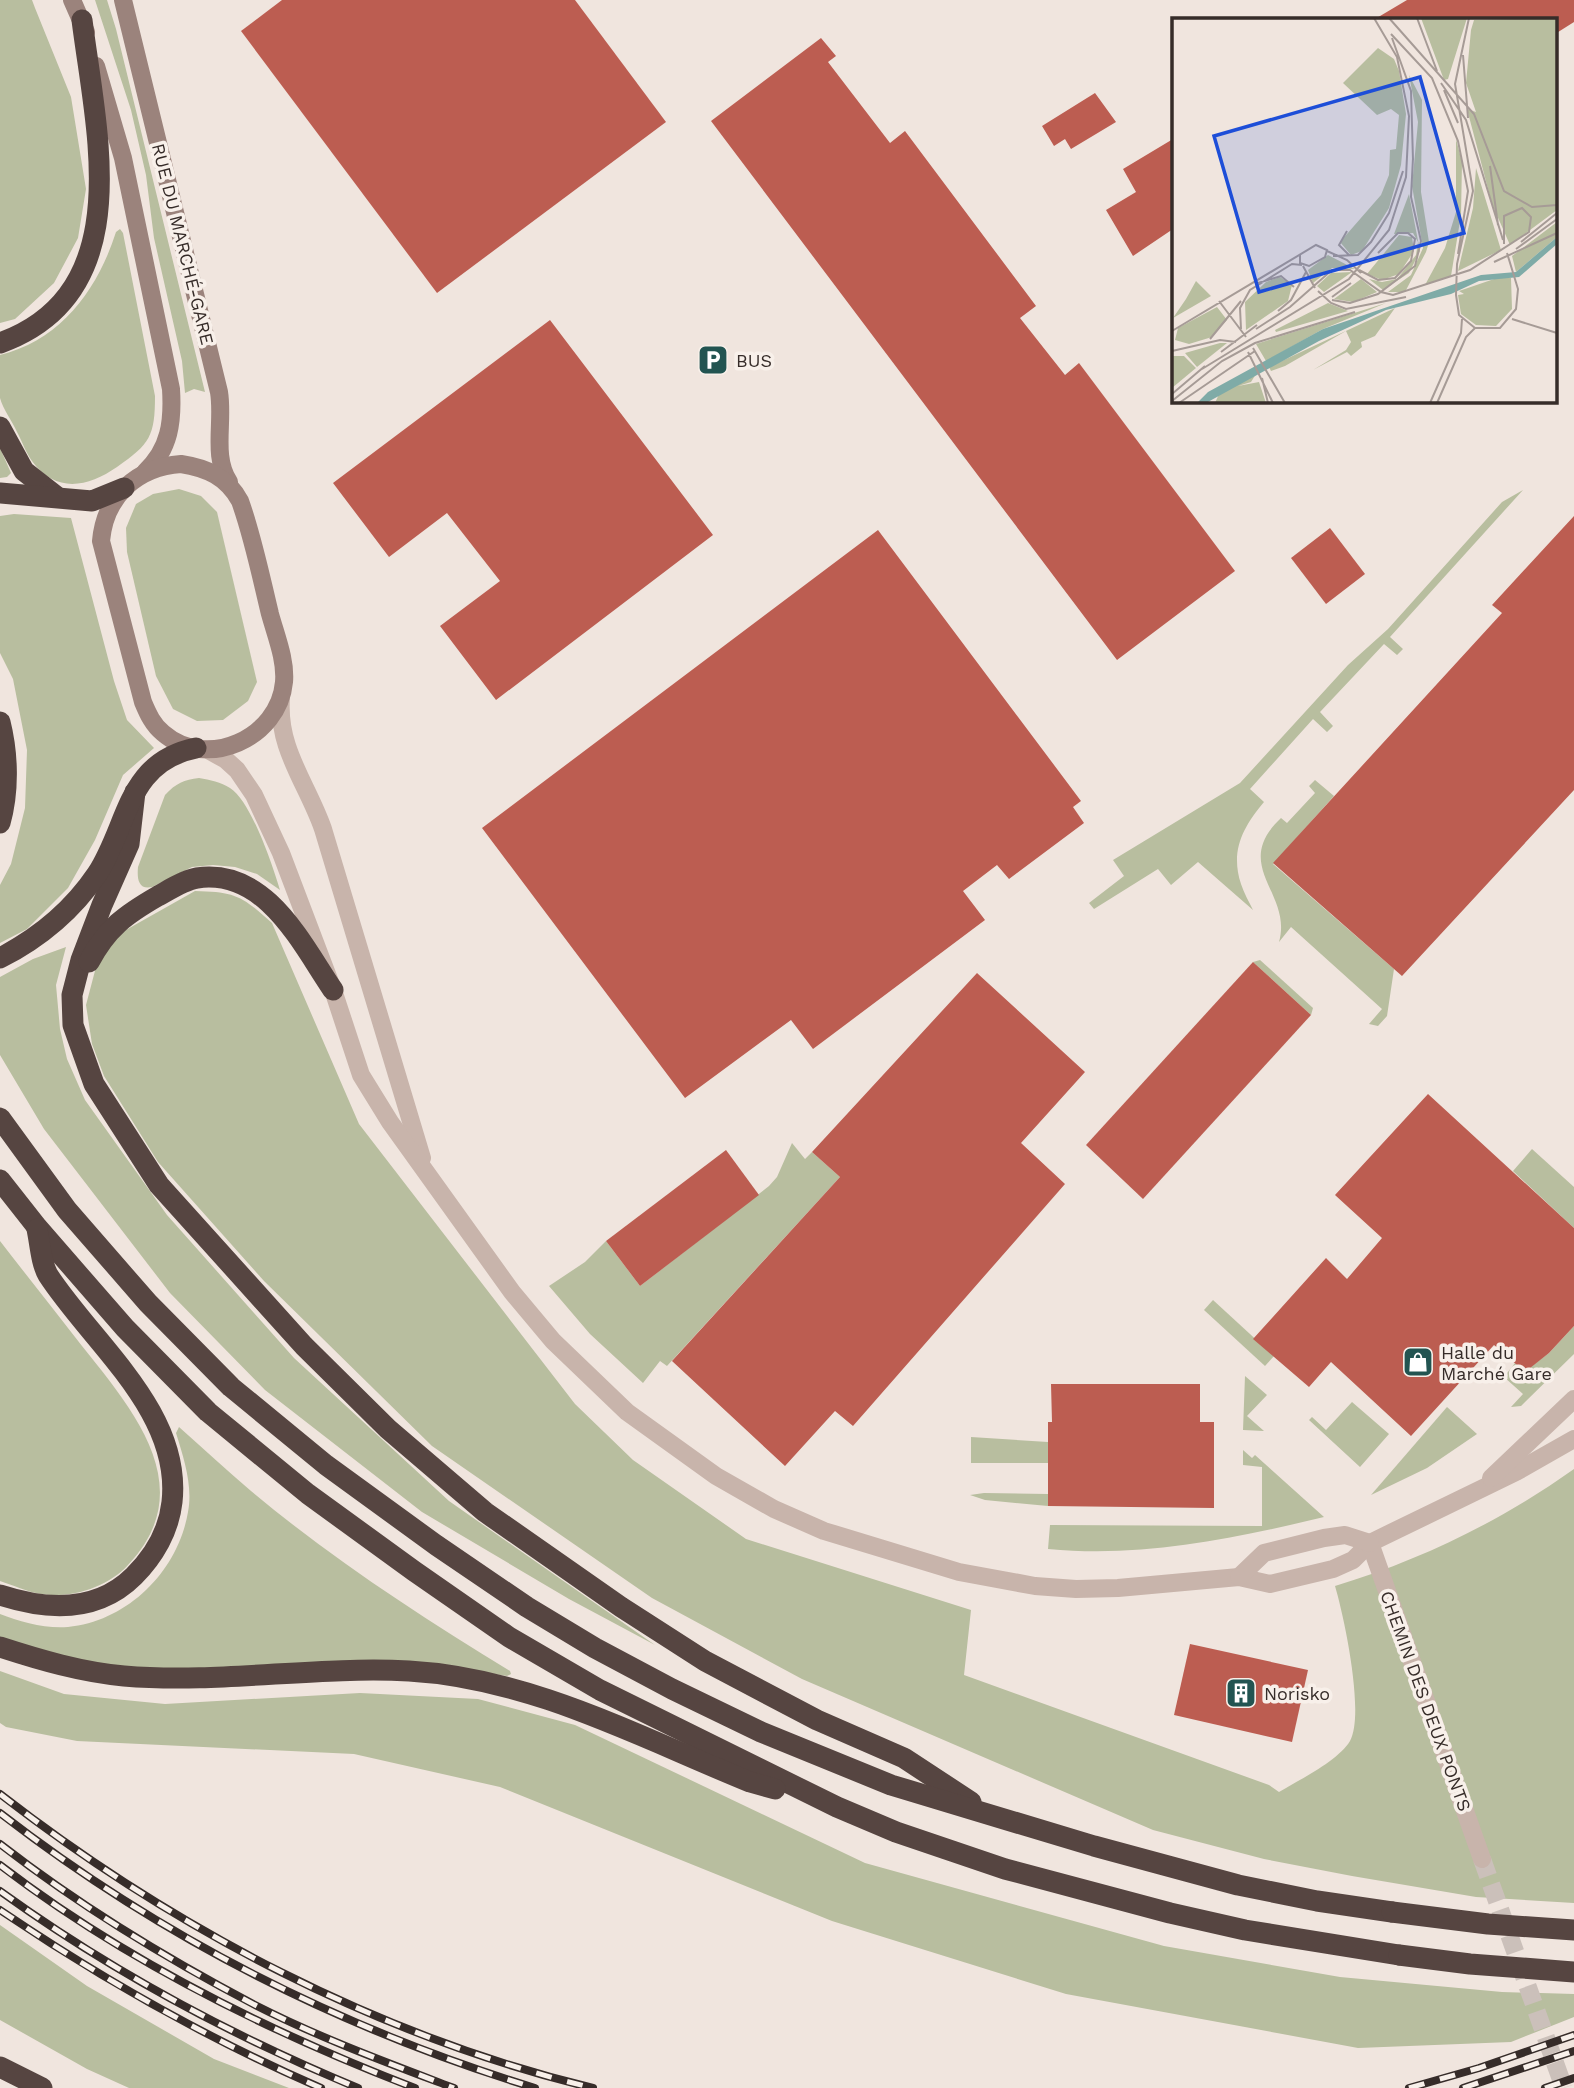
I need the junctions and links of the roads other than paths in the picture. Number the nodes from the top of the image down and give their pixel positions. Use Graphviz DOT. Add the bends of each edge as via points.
graph roads {
  1 [pos="72,0"];
  2 [pos="123,0"];
  3 [pos="82,20"];
  4 [pos="0,343"];
  5 [pos="0,427"];
  6 [pos="130,484"];
  7 [pos="233,488"];
  8 [pos="0,493"];
  9 [pos="58,498"];
  10 [pos="281,698"];
  11 [pos="0,722"];
  12 [pos="202,749"];
  13 [pos="135,792"];
  14 [pos="0,823"];
  15 [pos="0,958"];
  16 [pos="333,990"];
  17 [pos="72,995"];
  18 [pos="0,1118"];
  19 [pos="426,1172"];
  20 [pos="0,1180"];
  21 [pos="37,1227"];
  22 [pos="1574,1399"];
  23 [pos="1574,1439"];
  24 [pos="1476,1492"];
  25 [pos="1370,1543"];
  26 [pos="1239,1577"];
  27 [pos="0,1595"];
  28 [pos="0,1647"];
  29 [pos="837,1807"];
  30 [pos="993,1816"];
  31 [pos="1482,1859"];
  32 [pos="1574,1930"];
  33 [pos="1574,1972"];
  34 [pos="0,2067"];
  35 [pos="42,2088"];
  1 -- 3 [label="main road"];
  2 -- 7 [label="main road, RUE DU MARCHÉ-GARE" via="219,393 220,457"];
  3 -- 4 [label="highway" via="101,175 96,227 72,290 52,314 24,334"];
  3 -- 6 [label="main road" via="123,158 172,389 166,444"];
  5 -- 9 [label="highway" via="24,471"];
  6 -- 7 [label="main road" via="166,465 181,464 211,471"];
  6 -- 9 [label="highway" via="92,501"];
  6 -- 12 [label="main road" via="106,513 100,541 143,702 164,735"];
  7 -- 10 [label="main road, RUE DU MARCHÉ-GARE" via="245,515 284,668"];
  8 -- 9 [label="highway"];
  10 -- 12 [label="main road" via="259,731 234,746"];
  10 -- 19 [label="street" via="288,755 323,829"];
  11 -- 14 [label="highway" via="6,747"];
  12 -- 13 [label="highway" via="163,761"];
  12 -- 16 [label="street" via="226,760 254,794"];
  13 -- 15 [label="highway" via="98,873 60,918 29,944"];
  13 -- 17 [label="highway" via="129,844 81,960"];
  16 -- 17 [label="highway" via="273,905 240,882 223,877 195,878 126,914 98,946"];
  16 -- 19 [label="street" via="361,1075"];
  17 -- 30 [label="highway" via="73,1025 94,1084 159,1185 304,1346 387,1429 485,1511 705,1661 817,1720 904,1758"];
  18 -- 30 [label="highway" via="67,1210 148,1303 231,1387 326,1465 436,1545 595,1648 750,1727 891,1785"];
  19 -- 26 [label="street" via="512,1292 592,1381 688,1457 774,1509 912,1560 1035,1586 1118,1588"];
  20 -- 21 [label="highway"];
  21 -- 27 [label="highway" via="47,1273 131,1383 165,1440 173,1490 170,1515 148,1562 113,1592 91,1601 48,1607"];
  21 -- 29 [label="highway" via="125,1328 208,1412 330,1510 521,1644 673,1728"];
  22 -- 24 [label="street"];
  23 -- 24 [label="street"];
  24 -- 25 [label="street"];
  25 -- 26 [label="street" via="1353,1560 1311,1575 1270,1584"];
  25 -- 26 [label="street" via="1345,1535 1264,1553"];
  25 -- 31 [label="street, CHEMIN DES DEUX PONTS"];
  28 -- 29 [label="highway" via="122,1676 409,1671 476,1679 545,1698 750,1782"];
  29 -- 33 [label="highway, bridge" via="1005,1869 1245,1930 1399,1955"];
  30 -- 32 [label="highway, bridge" via="1238,1885 1317,1901 1488,1924"];
  34 -- 35 [label="highway"];
}
